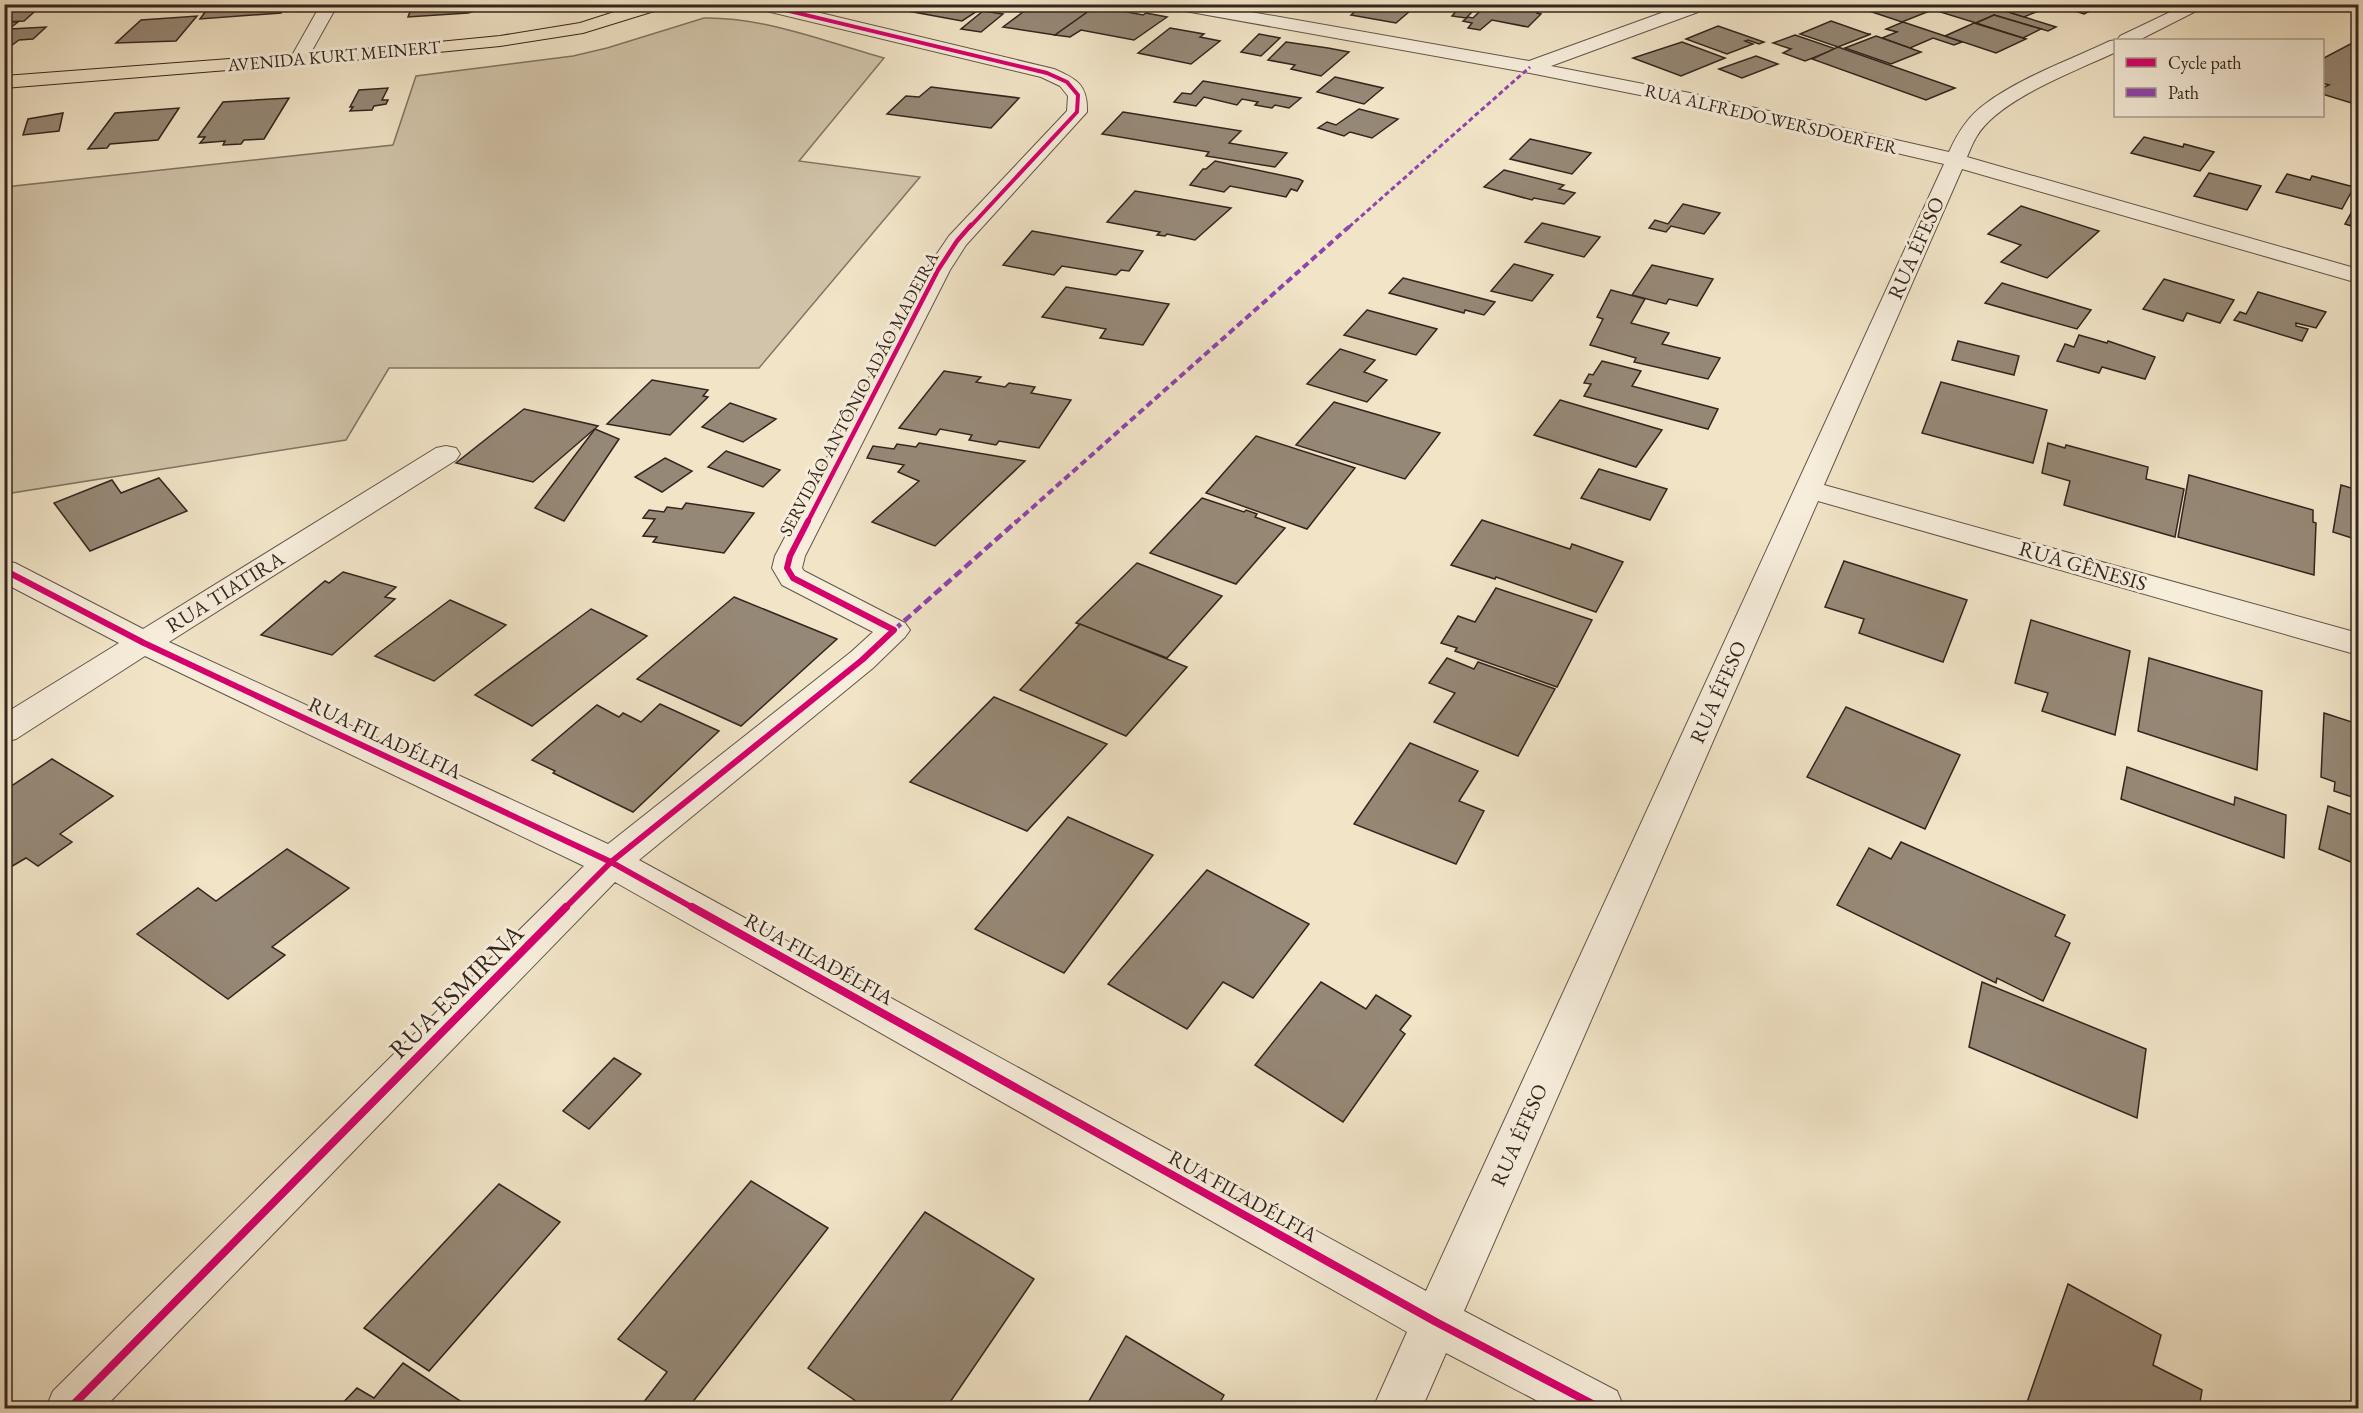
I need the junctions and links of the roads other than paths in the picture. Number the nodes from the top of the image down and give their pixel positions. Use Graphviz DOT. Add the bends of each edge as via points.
graph roads {
  1 [pos="330,4"];
  2 [pos="658,4"];
  3 [pos="760,4"];
  4 [pos="1174,4"];
  5 [pos="1702,4"];
  6 [pos="2202,4"];
  7 [pos="2128,39"];
  8 [pos="2114,45"];
  9 [pos="298,59"];
  10 [pos="1530,67"];
  11 [pos="4,82"];
  12 [pos="1955,160"];
  13 [pos="2358,276"];
  14 [pos="446,454"];
  15 [pos="1808,489"];
  16 [pos="4,570"];
  17 [pos="894,630"];
  18 [pos="144,643"];
  19 [pos="2358,644"];
  20 [pos="4,730"];
  21 [pos="611,862"];
  22 [pos="1436,1322"];
  23 [pos="70,1408"];
  24 [pos="1397,1408"];
  25 [pos="1600,1408"];
  1 -- 9 [label="street"];
  2 -- 9 [label="main road, AVENIDA KURT MEINERT" via="582,28 538,36"];
  3 -- 17 [label="street, SERVIDÃO ANTÔNIO ADÃO MADEIRA" via="1047,73 1067,82 1078,95 1077,112 957,240 938,270 790,556 787,568 793,578"];
  4 -- 10 [label="street, RUA ALFREDO WERSDOERFER"];
  5 -- 10 [label="street"];
  6 -- 7 [label="street"];
  8 -- 12 [label="street, RUA ÉFESO" via="1990,109 1968,133"];
  9 -- 11 [label="main road, AVENIDA KURT MEINERT"];
  10 -- 12 [label="street, RUA ALFREDO WERSDOERFER"];
  12 -- 13 [label="street, RUA ALFREDO WERSDOERFER"];
  12 -- 15 [label="street, RUA ÉFESO"];
  14 -- 18 [label="street, RUA TIATIRA"];
  15 -- 19 [label="street, RUA GÊNESIS"];
  15 -- 22 [label="street, RUA ÉFESO"];
  16 -- 18 [label="street, RUA FILADÉLFIA"];
  17 -- 21 [label="street, RUA ESMIRNA"];
  18 -- 20 [label="street, RUA TIATIRA"];
  18 -- 21 [label="street, RUA FILADÉLFIA"];
  21 -- 22 [label="street, RUA FILADÉLFIA"];
  21 -- 23 [label="street, RUA ESMIRNA"];
  22 -- 24 [label="street, RUA ÉFESO"];
  22 -- 25 [label="street, RUA FILADÉLFIA"];
}
